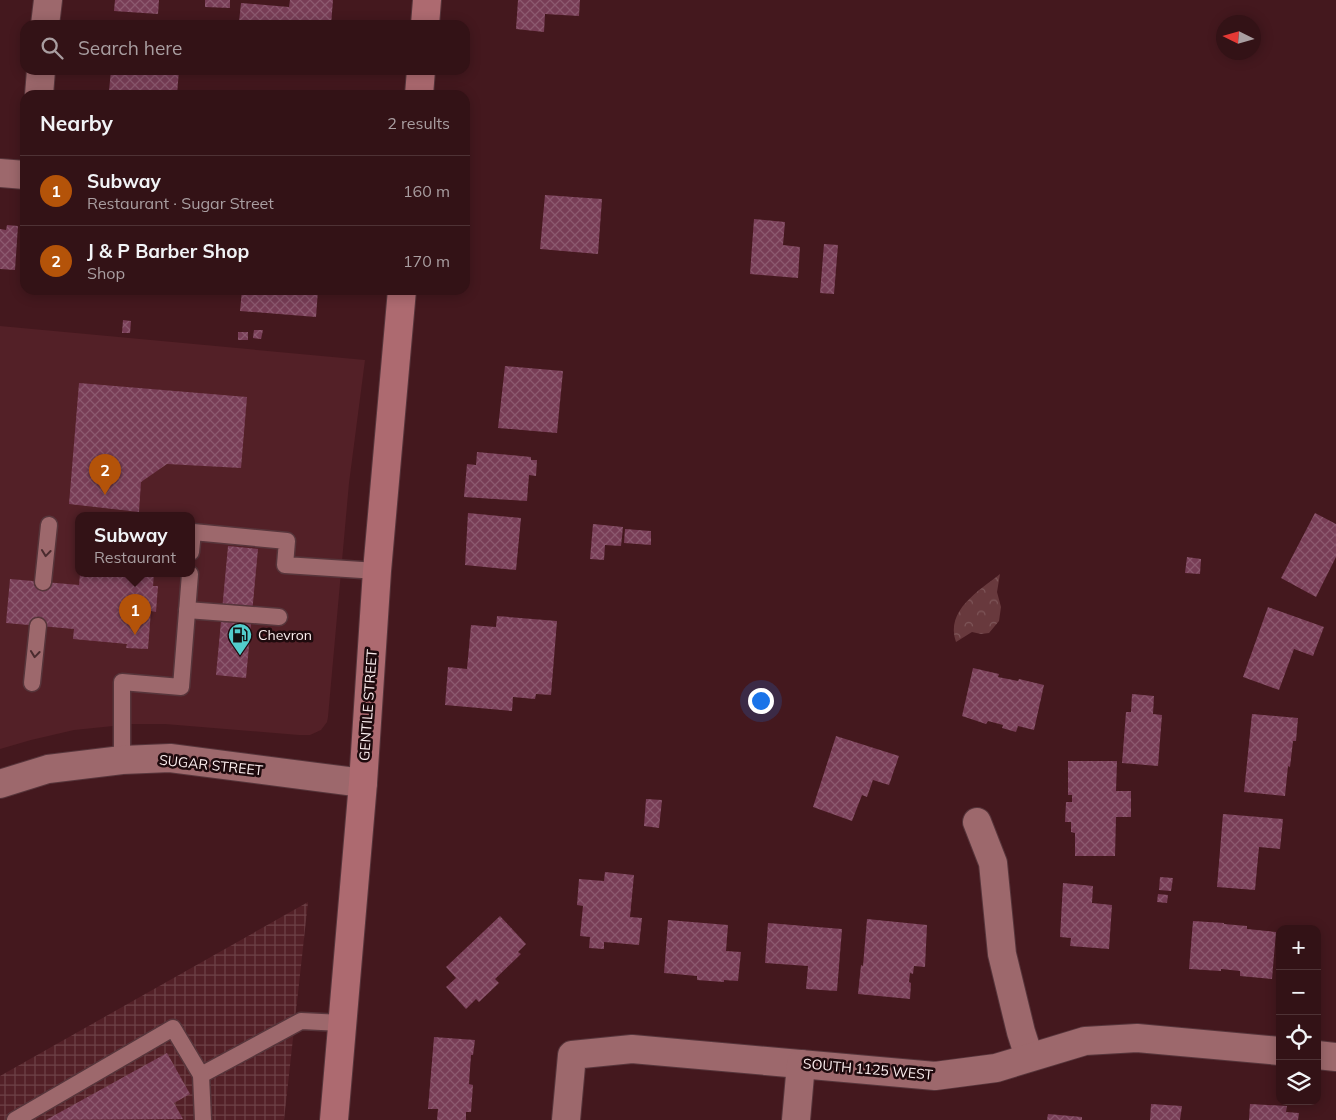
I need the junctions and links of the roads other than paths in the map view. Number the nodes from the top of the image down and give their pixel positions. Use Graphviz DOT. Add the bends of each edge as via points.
graph roads {
  1 [pos="48,0"];
  2 [pos="427,0"];
  3 [pos="46,20"];
  4 [pos="425,20"];
  5 [pos="41,75"];
  6 [pos="421,75"];
  7 [pos="39,90"];
  8 [pos="419,90"];
  9 [pos="0,173"];
  10 [pos="20,175"];
  11 [pos="402,295"];
  12 [pos="49,525"];
  13 [pos="195,532"];
  14 [pos="377,571"];
  15 [pos="190,577"];
  16 [pos="43,582"];
  17 [pos="187,610"];
  18 [pos="280,617"];
  19 [pos="38,626"];
  20 [pos="32,683"];
  21 [pos="122,760"];
  22 [pos="363,782"];
  23 [pos="0,784"];
  24 [pos="977,822"];
  25 [pos="342,1023"];
  26 [pos="1276,1052"];
  27 [pos="1321,1055"];
  28 [pos="1336,1057"];
  29 [pos="1029,1058"];
  30 [pos="801,1064"];
  31 [pos="201,1075"];
  32 [pos="15,1120"];
  33 [pos="203,1120"];
  34 [pos="334,1120"];
  35 [pos="566,1120"];
  36 [pos="796,1120"];
  1 -- 3 [label="street"];
  2 -- 4 [label="main road"];
  5 -- 7 [label="street"];
  6 -- 8 [label="main road"];
  9 -- 10 [label="street"];
  11 -- 14 [label="main road, GENTILE STREET"];
  12 -- 16 [label="lane, one-way"];
  13 -- 14 [label="lane" via="287,541 285,565"];
  14 -- 22 [label="main road, GENTILE STREET"];
  15 -- 17 [label="lane"];
  17 -- 18 [label="lane"];
  17 -- 21 [label="lane" via="181,686 122,682"];
  19 -- 20 [label="lane, one-way"];
  21 -- 22 [label="street, SUGAR STREET" via="170,758"];
  21 -- 23 [label="street, SUGAR STREET" via="48,769"];
  22 -- 25 [label="main road, GENTILE STREET"];
  24 -- 29 [label="street" via="993,863 1002,954"];
  25 -- 31 [label="lane" via="301,1021"];
  25 -- 34 [label="main road, GENTILE STREET"];
  26 -- 29 [label="street, SOUTH 1125 WEST" via="1137,1038 1085,1041"];
  27 -- 28 [label="street"];
  29 -- 30 [label="street, SOUTH 1125 WEST" via="996,1068 935,1076"];
  30 -- 35 [label="street, SOUTH 1125 WEST" via="632,1049 572,1055"];
  30 -- 36 [label="street"];
  31 -- 32 [label="lane" via="172,1028"];
  31 -- 33 [label="lane"];
}
